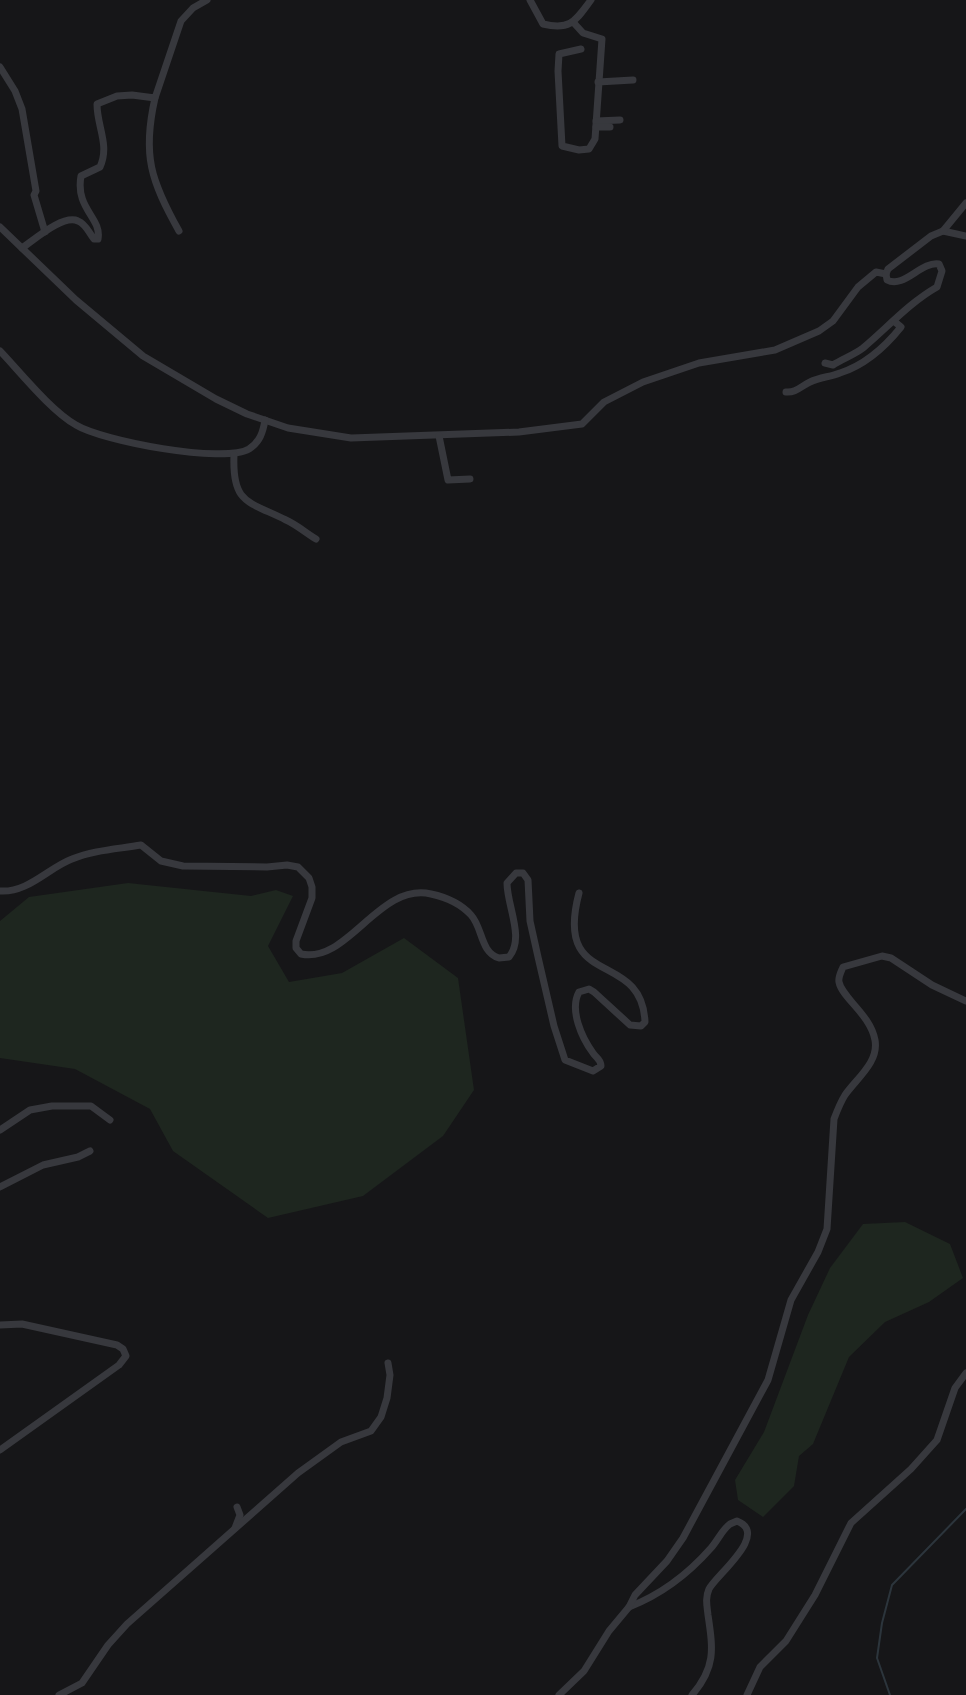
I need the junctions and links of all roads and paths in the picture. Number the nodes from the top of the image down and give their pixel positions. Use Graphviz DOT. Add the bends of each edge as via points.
graph roads {
  1 [pos="207,0"];
  2 [pos="530,0"];
  3 [pos="592,0"];
  4 [pos="573,22"];
  5 [pos="581,49"];
  6 [pos="0,67"];
  7 [pos="633,80"];
  8 [pos="598,82"];
  9 [pos="154,98"];
  10 [pos="620,120"];
  11 [pos="596,124"];
  12 [pos="610,127"];
  13 [pos="966,203"];
  14 [pos="0,227"];
  15 [pos="179,231"];
  16 [pos="943,231"];
  17 [pos="45,232"];
  18 [pos="966,236"];
  19 [pos="22,248"];
  20 [pos="886,274"];
  21 [pos="895,322"];
  22 [pos="0,351"];
  23 [pos="825,362"];
  24 [pos="786,392"];
  25 [pos="265,420"];
  26 [pos="438,436"];
  27 [pos="234,455"];
  28 [pos="470,479"];
  29 [pos="316,539"];
  30 [pos="0,891"];
  31 [pos="579,893"];
  32 [pos="966,1001"];
  33 [pos="110,1120"];
  34 [pos="0,1130"];
  35 [pos="90,1151"];
  36 [pos="0,1187"];
  37 [pos="0,1325"];
  38 [pos="388,1363"];
  39 [pos="966,1373"];
  40 [pos="0,1450"];
  41 [pos="237,1507"];
  42 [pos="233,1533"];
  43 [pos="629,1607"];
  44 [pos="59,1695"];
  45 [pos="559,1695"];
  46 [pos="692,1695"];
  47 [pos="747,1695"];
  1 -- 9 [label="street" via="181,20"];
  2 -- 4 [label="street" via="543,24 556,27"];
  3 -- 4 [label="street"];
  4 -- 8 [label="street" via="583,33 602,39"];
  5 -- 11 [label="street" via="559,54 562,146 579,150 588,148 595,138"];
  6 -- 17 [label="street" via="22,109 36,191 34,195"];
  7 -- 8 [label="street"];
  8 -- 11 [label="street"];
  9 -- 15 [label="street" via="148,129 150,167 163,204"];
  9 -- 17 [label="street" via="117,96 97,104 104,159 100,168 81,176 79,186 81,200 96,226 98,239 94,239 81,222 72,219"];
  10 -- 11 [label="street"];
  11 -- 12 [label="street"];
  13 -- 16 [label="street"];
  14 -- 19 [label="street"];
  16 -- 18 [label="street"];
  16 -- 20 [label="street" via="916,247"];
  17 -- 19 [label="street"];
  19 -- 25 [label="street" via="76,300 142,356 223,403"];
  20 -- 21 [label="street" via="890,282 903,280 933,263 939,264 942,271 937,287 915,299"];
  20 -- 26 [label="street" via="876,272 858,287 833,321 819,331 775,350 699,363 643,382 609,399 582,424 519,432"];
  21 -- 23 [label="street" via="861,350 833,366"];
  21 -- 24 [label="street" via="901,327 866,360 845,371 810,382 796,391"];
  22 -- 27 [label="street" via="68,420 93,434 163,448"];
  25 -- 26 [label="street" via="303,431 351,438"];
  25 -- 27 [label="street" via="262,436 254,445"];
  26 -- 28 [label="street" via="448,480"];
  27 -- 29 [label="street" via="235,484 243,497"];
  30 -- 31 [label="street" via="17,890 72,859 140,845 160,861 183,866 298,867 309,878 312,887 312,898 296,940 296,948 301,954 310,956 328,950 398,898 428,893 450,900 471,915 487,951 499,958 509,957 515,947 507,884 516,873 523,873 528,880 530,921 536,948 565,1060 593,1071 602,1066 580,1030 574,1003 579,992 594,992 630,1025 641,1026 645,1016 641,997 632,985 589,959 577,944 574,925"];
  32 -- 43 [label="street" via="932,985 891,958 882,956 843,967 838,980 865,1016 876,1048 871,1062 840,1104 834,1120 827,1229 791,1300 776,1358 754,1409 683,1538 667,1561 640,1588"];
  33 -- 34 [label="street" via="91,1106 66,1105 30,1110"];
  35 -- 36 [label="street" via="43,1165"];
  37 -- 40 [label="street" via="29,1325 117,1345 126,1356 119,1365"];
  38 -- 42 [label="street" via="387,1398 381,1417 371,1431 340,1442 298,1473"];
  39 -- 47 [label="street" via="955,1388 938,1440 851,1523 815,1595 786,1641 760,1667"];
  41 -- 42 [label="street" via="240,1515"];
  42 -- 44 [label="street" via="128,1624 108,1645 82,1683"];
  43 -- 45 [label="street" via="609,1631 584,1671"];
  43 -- 46 [label="street" via="672,1583 702,1558 730,1524 737,1521 745,1526 744,1547 712,1583 707,1596 712,1656 706,1676"];
}
